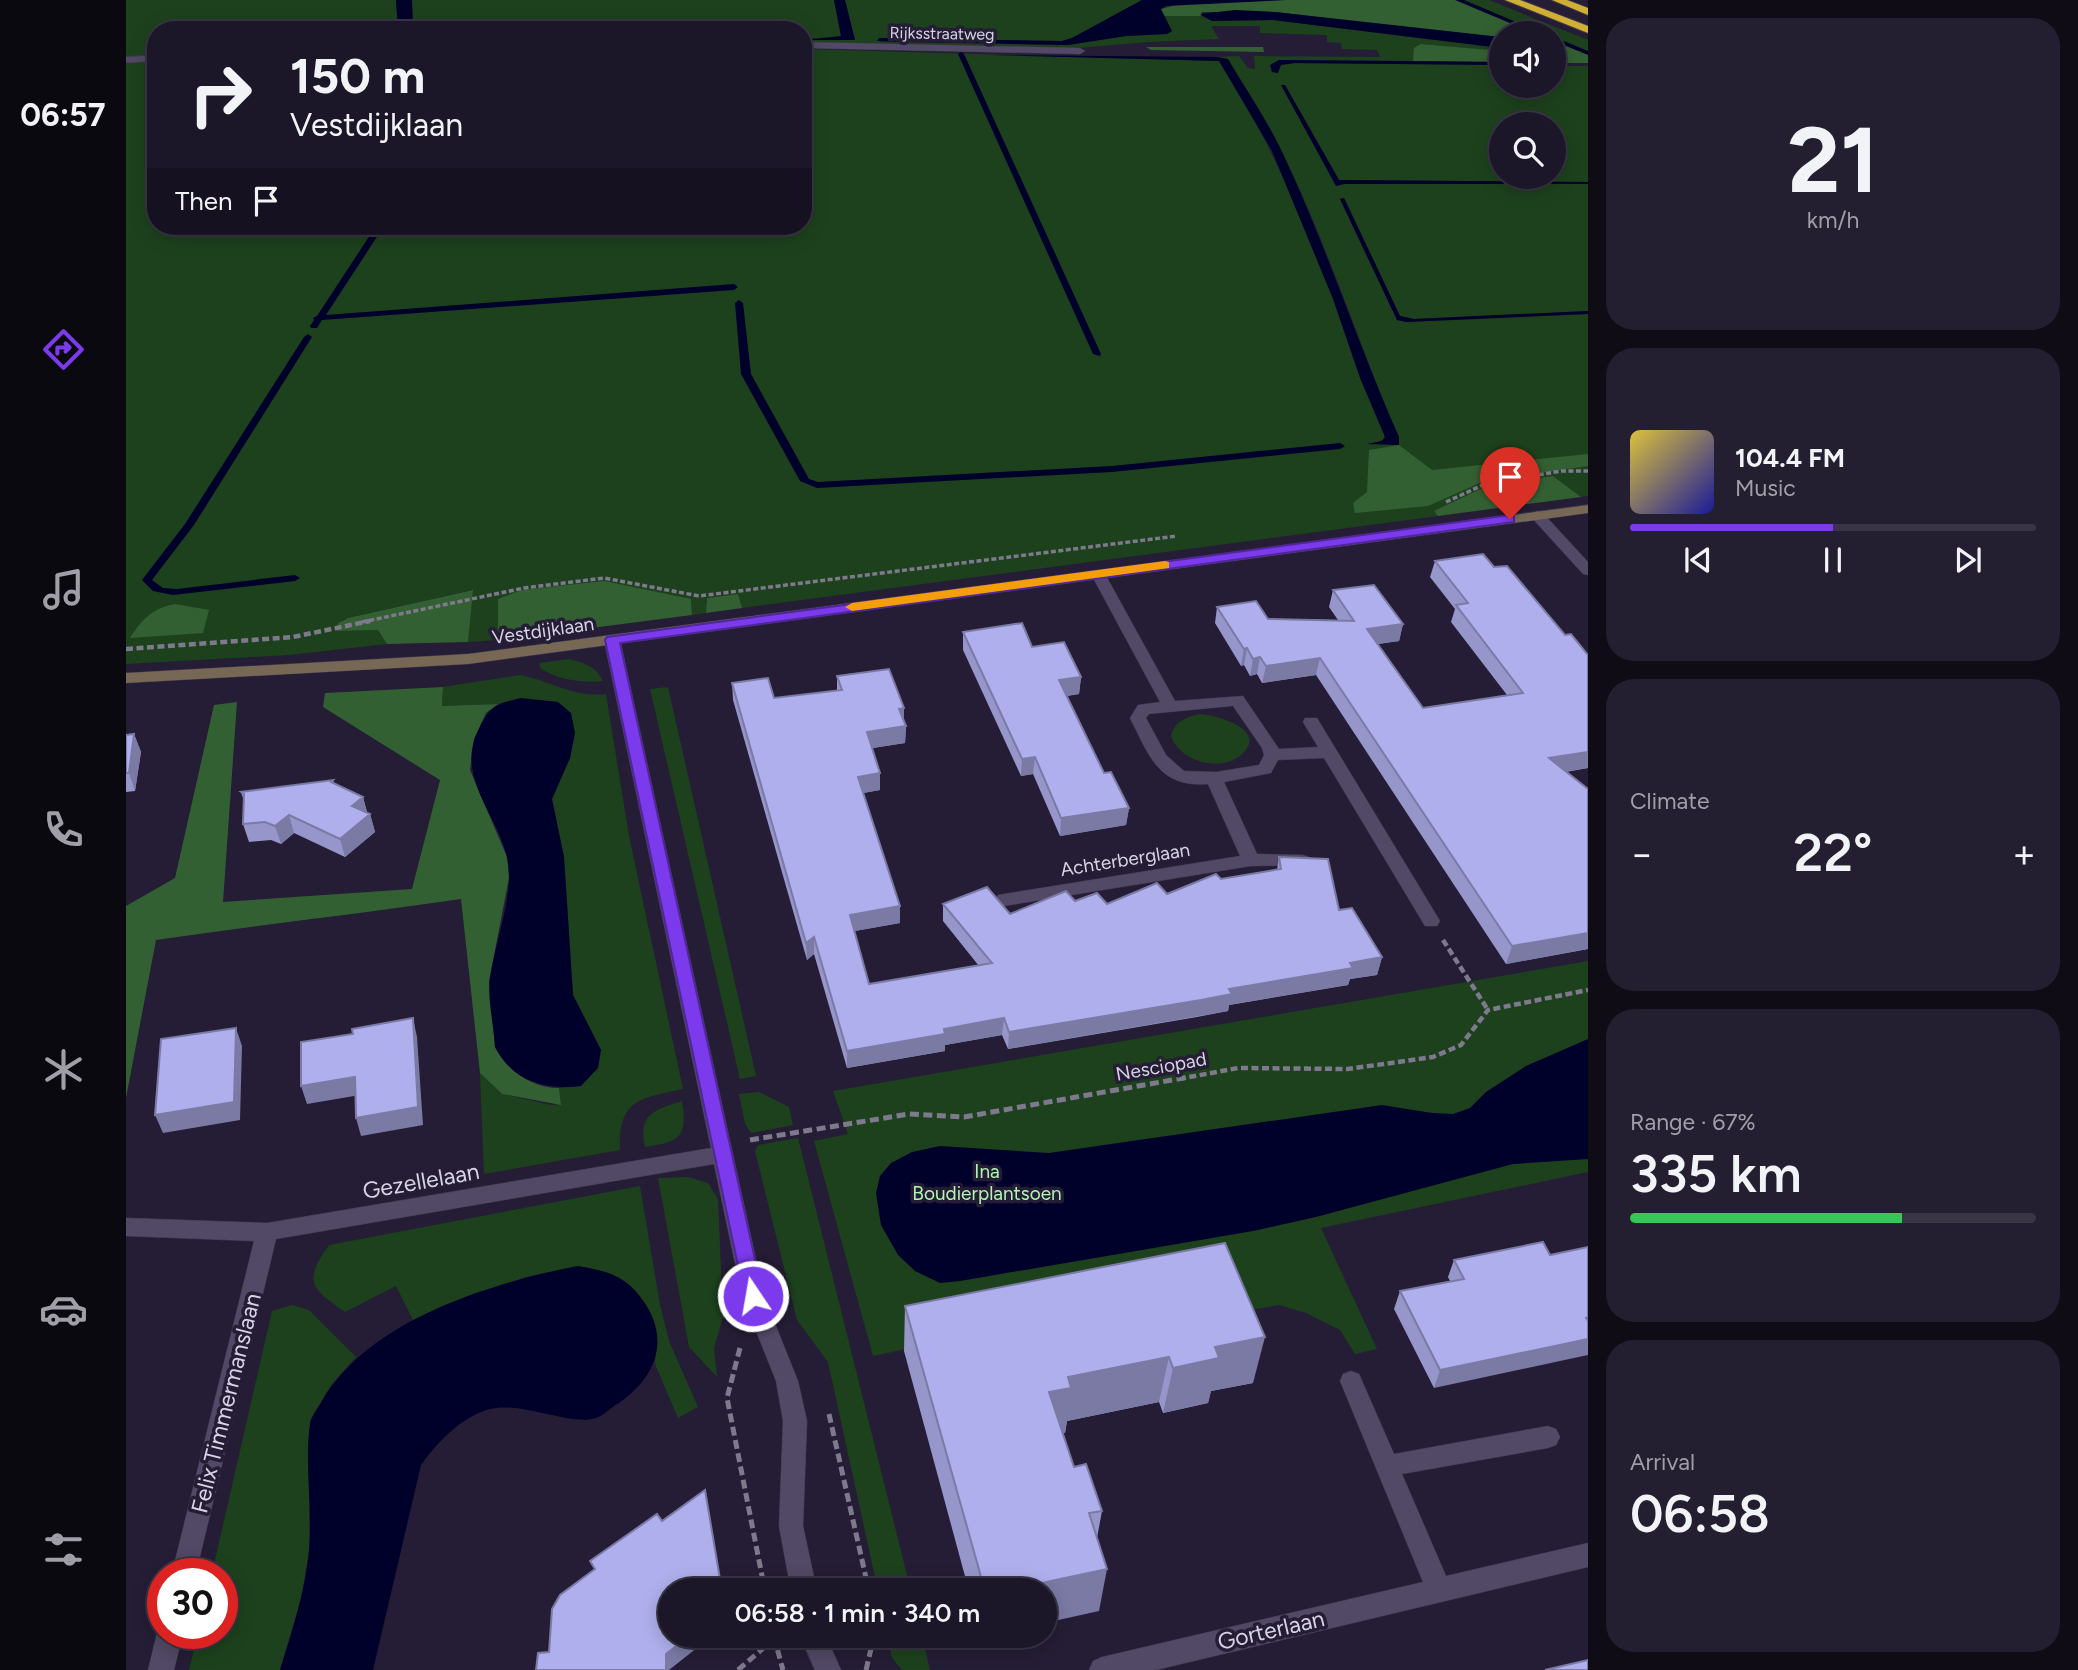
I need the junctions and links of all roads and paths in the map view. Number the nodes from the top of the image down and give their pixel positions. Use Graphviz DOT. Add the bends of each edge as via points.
graph roads {
  1 [pos="1510,0"];
  2 [pos="1557,0"];
  3 [pos="1588,12"];
  4 [pos="1588,30"];
  5 [pos="812,45"];
  6 [pos="1080,51"];
  7 [pos="147,59"];
  8 [pos="126,60"];
  9 [pos="1588,471"];
  10 [pos="1443,503"];
  11 [pos="1588,509"];
  12 [pos="1537,516"];
  13 [pos="1184,536"];
  14 [pos="1588,571"];
  15 [pos="1098,574"];
  16 [pos="612,640"];
  17 [pos="126,649"];
  18 [pos="126,678"];
  19 [pos="1171,706"];
  20 [pos="1311,722"];
  21 [pos="1329,752"];
  22 [pos="1272,755"];
  23 [pos="1213,777"];
  24 [pos="1251,860"];
  25 [pos="1320,861"];
  26 [pos="1004,900"];
  27 [pos="1431,921"];
  28 [pos="1588,990"];
  29 [pos="1488,1010"];
  30 [pos="722,1149"];
  31 [pos="126,1227"];
  32 [pos="267,1232"];
  33 [pos="753,1296"];
  34 [pos="1351,1381"];
  35 [pos="1548,1437"];
  36 [pos="1388,1466"];
  37 [pos="1588,1555"];
  38 [pos="188,1558"];
  39 [pos="762,1578"];
  40 [pos="802,1578"];
  41 [pos="1439,1590"];
  42 [pos="762,1648"];
  43 [pos="777,1648"];
  44 [pos="818,1648"];
  45 [pos="871,1648"];
  46 [pos="166,1649"];
  47 [pos="161,1670"];
  48 [pos="738,1670"];
  49 [pos="783,1670"];
  50 [pos="828,1670"];
  51 [pos="866,1670"];
  52 [pos="1102,1670"];
  1 -- 4 [label="highway"];
  2 -- 3 [label="highway"];
  5 -- 6 [label="street, Rijksstraatweg"];
  7 -- 8 [label="street"];
  9 -- 10 [label="path" via="1485,484"];
  11 -- 12 [label="street, Vestdijklaan"];
  12 -- 14 [label="street"];
  12 -- 15 [label="street, Vestdijklaan"];
  13 -- 17 [label="path" via="699,596 604,578 524,588 293,637"];
  15 -- 16 [label="street, Vestdijklaan"];
  15 -- 19 [label="street"];
  16 -- 18 [label="street, Vestdijklaan" via="468,659"];
  16 -- 30 [label="street"];
  19 -- 22 [label="street" via="1237,699"];
  19 -- 23 [label="street" via="1144,709 1138,718 1161,761 1170,772 1188,780"];
  20 -- 21 [label="street"];
  21 -- 22 [label="street"];
  21 -- 27 [label="street"];
  22 -- 23 [label="street" via="1265,769"];
  23 -- 24 [label="street"];
  24 -- 25 [label="street, Achterberglaan"];
  24 -- 26 [label="street, Achterberglaan"];
  27 -- 29 [label="path"];
  28 -- 29 [label="path"];
  29 -- 30 [label="path, Nesciopad" via="1461,1045 1433,1056 1349,1069 1238,1068 964,1116 909,1114"];
  30 -- 32 [label="street, Gezellelaan"];
  30 -- 33 [label="street"];
  31 -- 32 [label="street, Gezellelaan"];
  32 -- 38 [label="street, Felix Timmermanslaan"];
  33 -- 39 [label="path" via="727,1398"];
  33 -- 40 [label="street" via="787,1381 795,1421 792,1526"];
  34 -- 36 [label="street"];
  35 -- 36 [label="street"];
  36 -- 41 [label="street"];
  37 -- 41 [label="street, Gorterlaan"];
  41 -- 52 [label="street, Gorterlaan"];
  42 -- 48 [label="path"];
  43 -- 49 [label="path"];
  44 -- 50 [label="street"];
  45 -- 51 [label="path"];
  46 -- 47 [label="street"];
}
